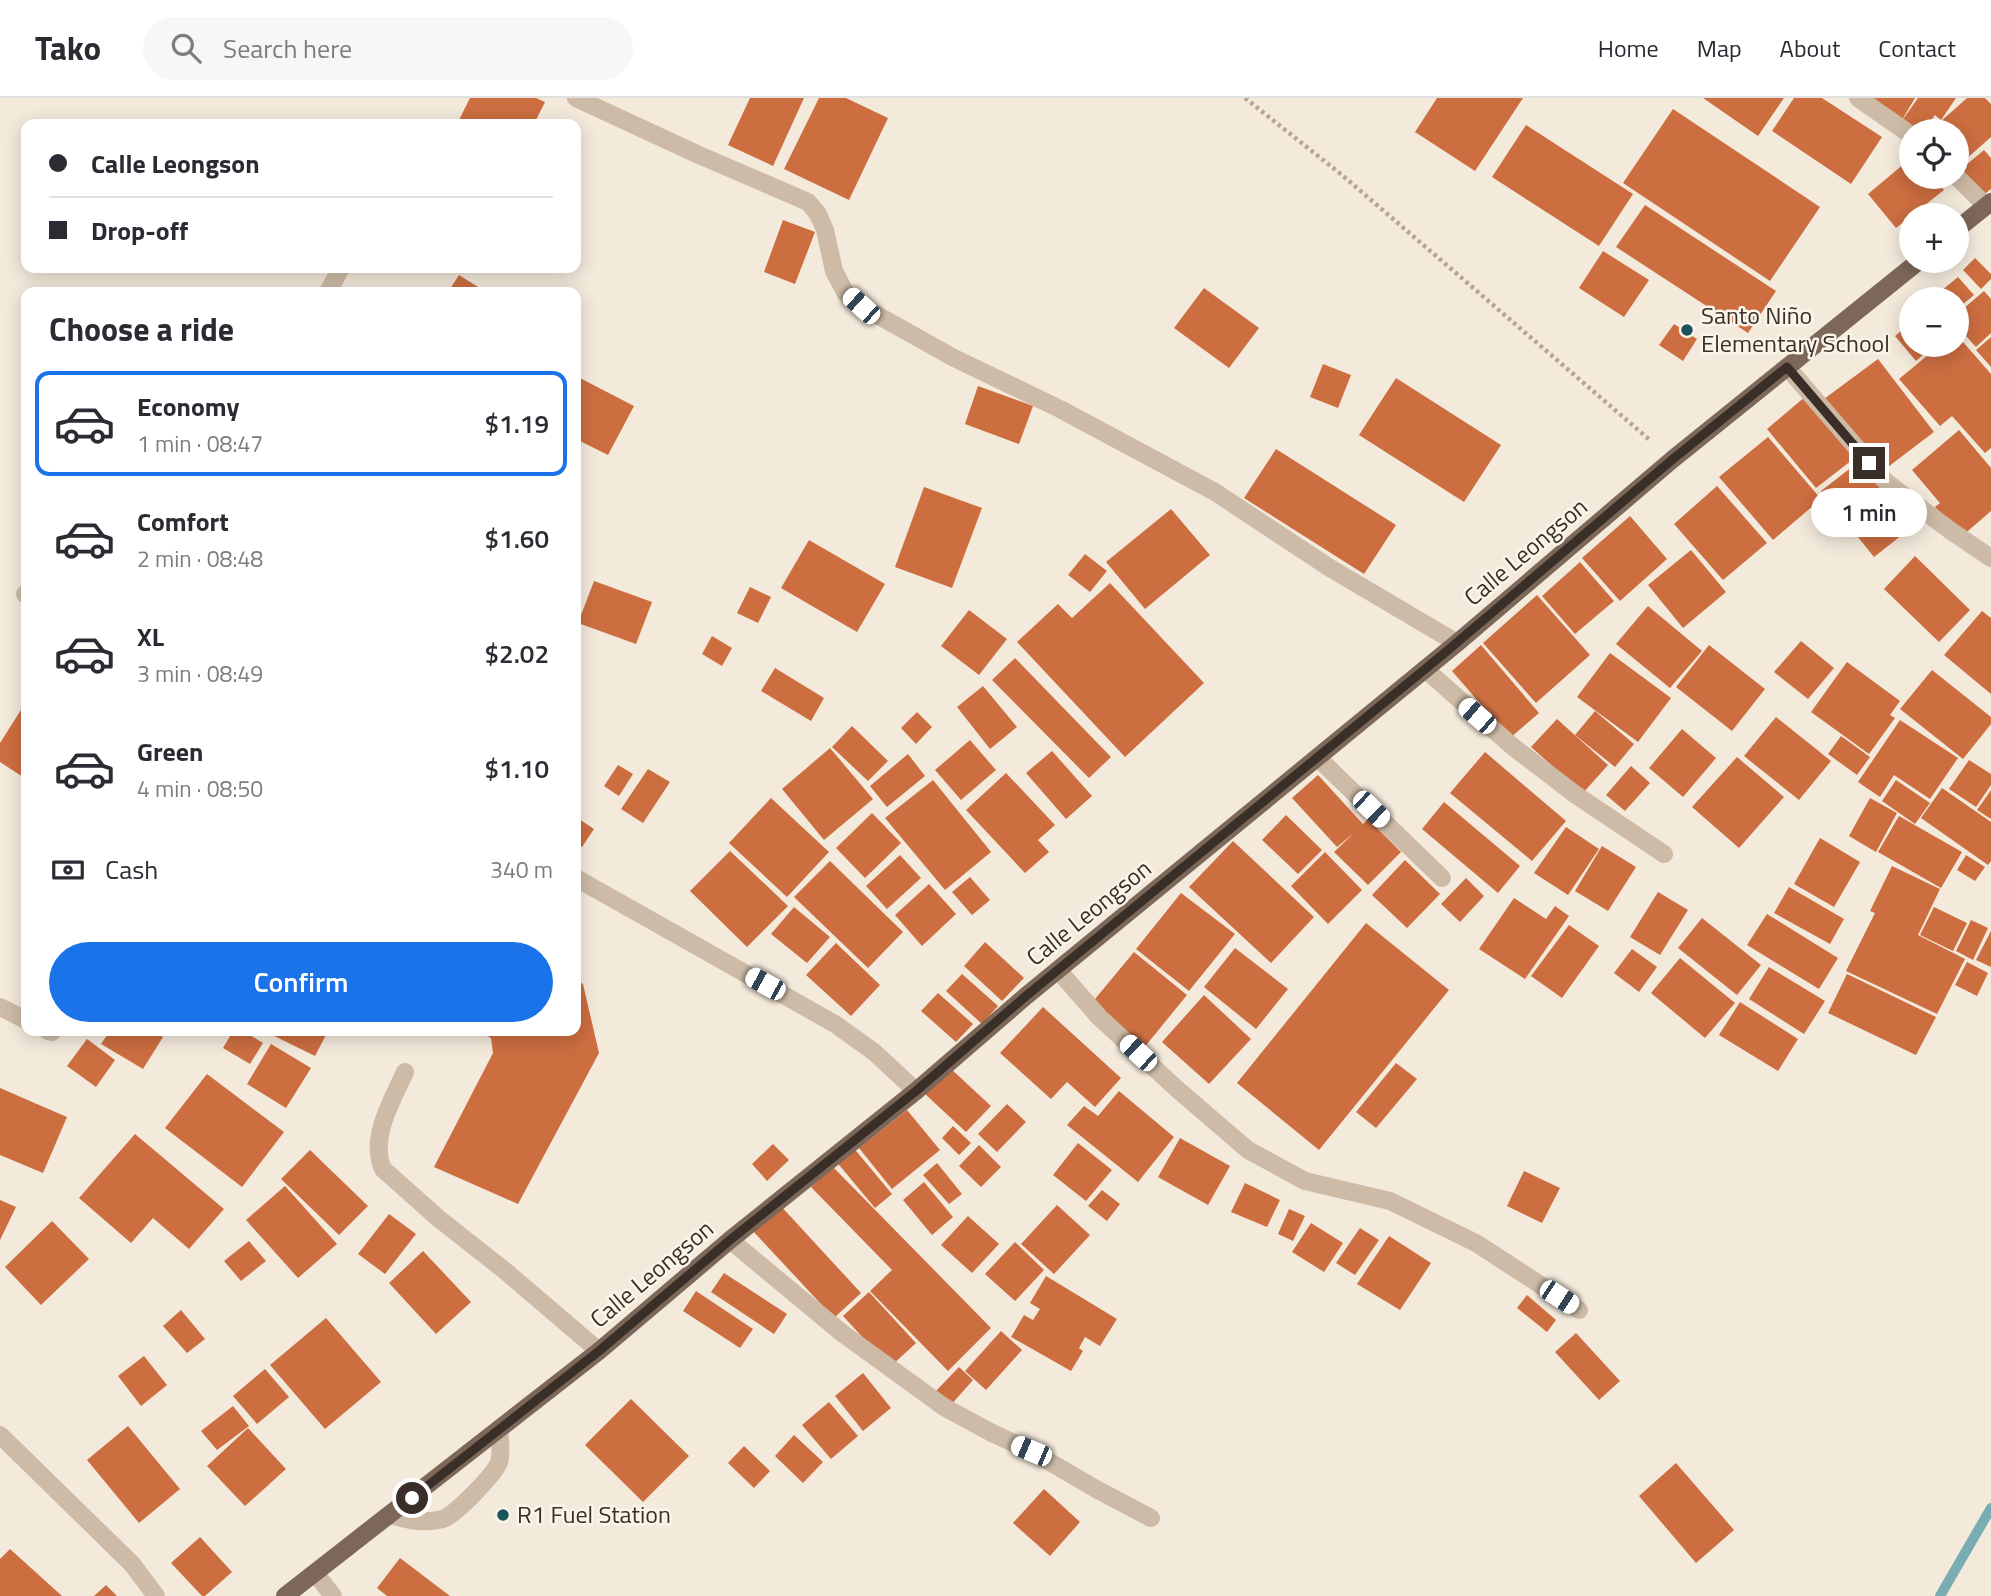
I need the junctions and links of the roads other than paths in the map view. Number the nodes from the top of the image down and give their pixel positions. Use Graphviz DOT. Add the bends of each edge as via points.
graph roads {
  1 [pos="576,98"];
  2 [pos="1858,98"];
  3 [pos="1899,127"];
  4 [pos="1969,187"];
  5 [pos="1989,204"];
  6 [pos="1969,220"];
  7 [pos="1904,273"];
  8 [pos="1787,367"];
  9 [pos="1991,558"];
  10 [pos="1457,643"];
  11 [pos="1425,669"];
  12 [pos="1318,758"];
  13 [pos="1664,854"];
  14 [pos="1442,878"];
  15 [pos="581,881"];
  16 [pos="1058,970"];
  17 [pos="0,1007"];
  18 [pos="21,1018"];
  19 [pos="405,1072"];
  20 [pos="916,1091"];
  21 [pos="730,1240"];
  22 [pos="1579,1310"];
  23 [pos="599,1351"];
  24 [pos="499,1429"];
  25 [pos="0,1435"];
  26 [pos="390,1515"];
  27 [pos="1151,1518"];
  28 [pos="315,1573"];
  29 [pos="156,1596"];
  30 [pos="285,1596"];
  31 [pos="333,1596"];
  1 -- 10 [label="street" via="808,202 825,230 834,271 845,292 861,306 1215,492 1330,568"];
  2 -- 3 [label="street"];
  4 -- 5 [label="street"];
  5 -- 6 [label="main road"];
  7 -- 8 [label="main road, Calle Leongson"];
  8 -- 9 [label="street" via="1886,482"];
  8 -- 10 [label="main road, Calle Leongson"];
  10 -- 11 [label="main road, Calle Leongson"];
  11 -- 12 [label="main road, Calle Leongson"];
  11 -- 13 [label="street" via="1576,796"];
  12 -- 14 [label="street"];
  12 -- 16 [label="main road, Calle Leongson"];
  15 -- 20 [label="street" via="835,1024"];
  16 -- 20 [label="main road, Calle Leongson"];
  16 -- 22 [label="street" via="1098,1017 1248,1150 1305,1181 1390,1201 1476,1243"];
  17 -- 18 [label="street"];
  19 -- 23 [label="street" via="379,1138 377,1150 383,1169"];
  20 -- 21 [label="main road, Calle Leongson"];
  21 -- 23 [label="main road, Calle Leongson"];
  21 -- 27 [label="street" via="842,1333 944,1407"];
  23 -- 24 [label="main road, Calle Leongson"];
  24 -- 26 [label="main road, Calle Leongson"];
  24 -- 26 [label="street" via="499,1462 482,1485 445,1518 418,1522"];
  25 -- 29 [label="street" via="132,1564"];
  26 -- 28 [label="main road, Calle Leongson"];
  28 -- 30 [label="main road, Calle Leongson"];
  28 -- 31 [label="street"];
}
